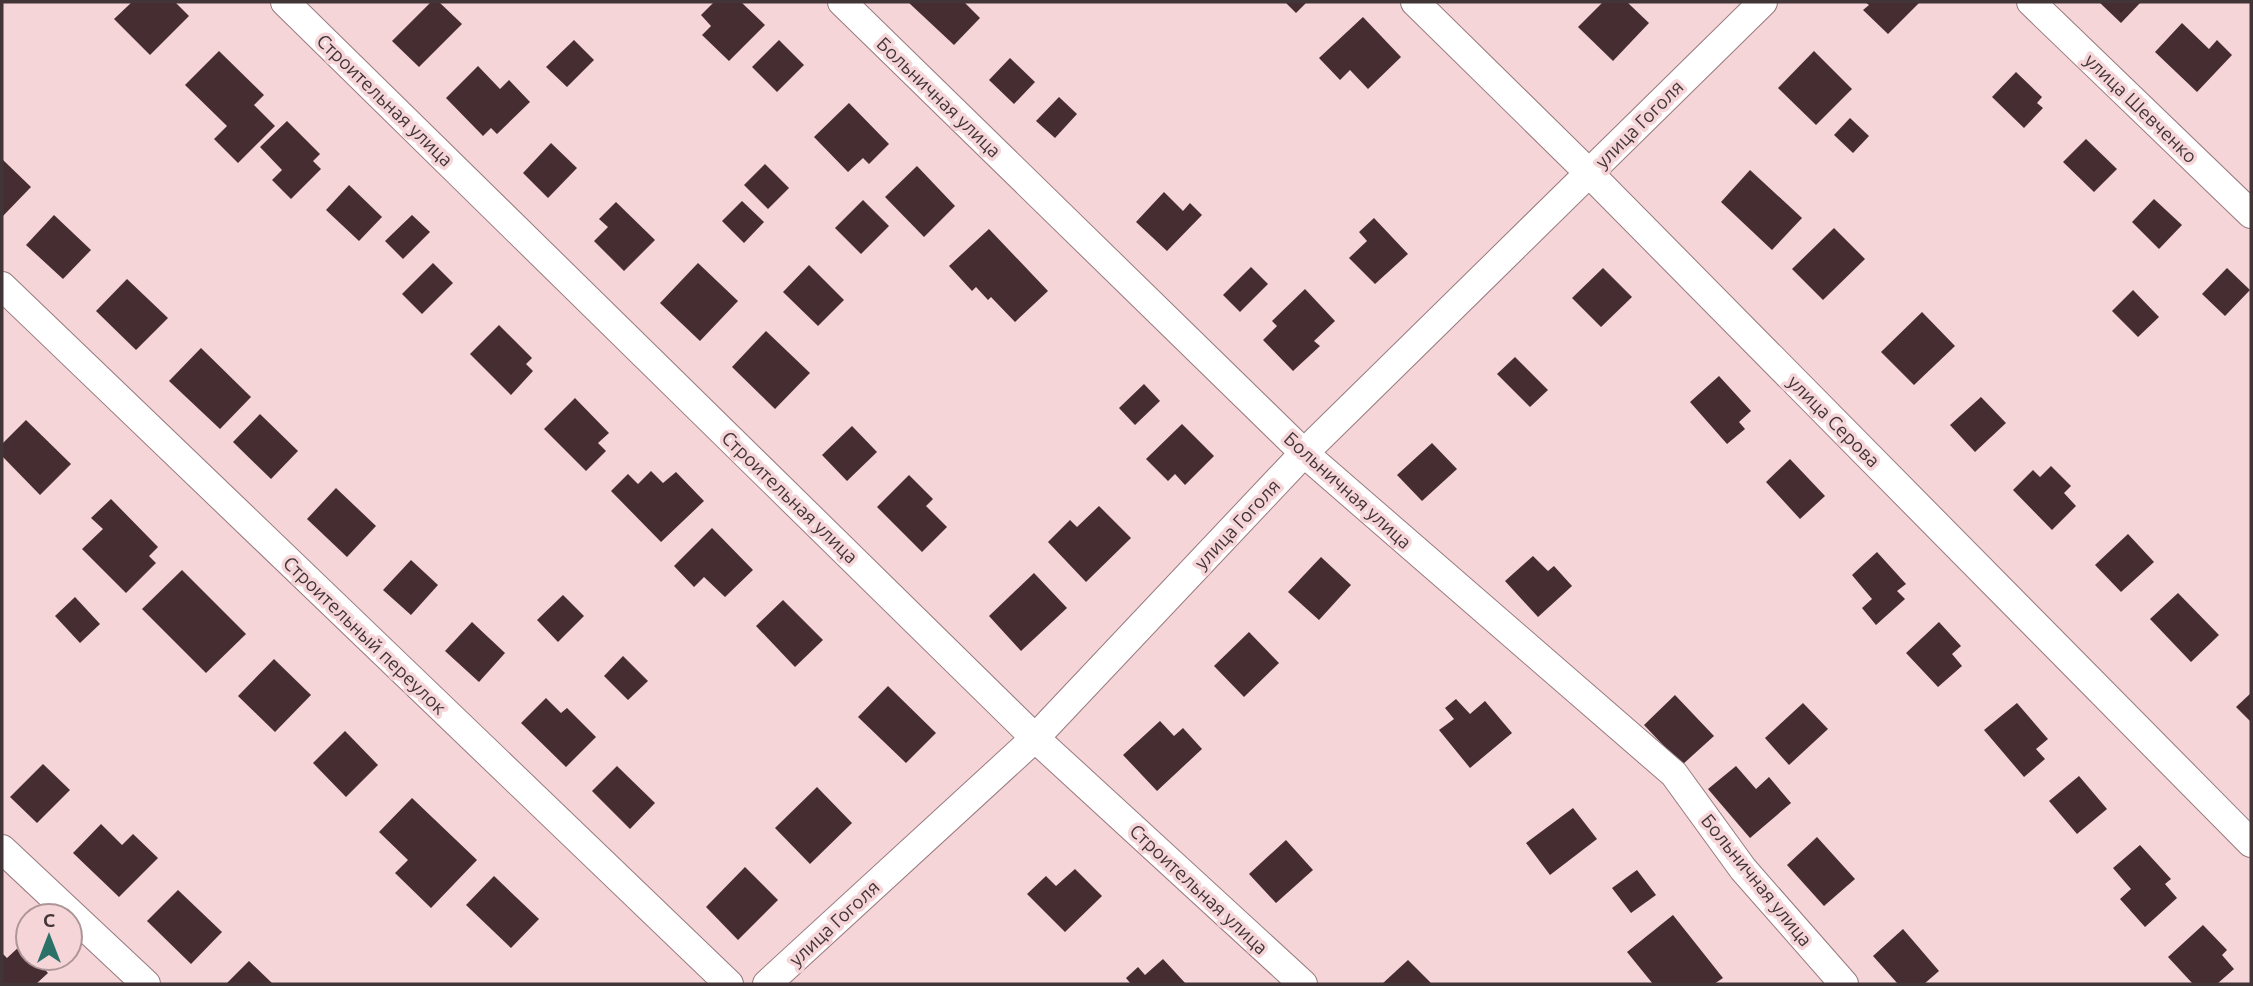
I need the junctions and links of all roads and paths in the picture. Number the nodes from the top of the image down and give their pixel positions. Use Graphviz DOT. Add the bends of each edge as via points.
graph roads {
  1 [pos="285,2"];
  2 [pos="842,2"];
  3 [pos="1415,2"];
  4 [pos="1763,2"];
  5 [pos="2031,2"];
  6 [pos="1589,173"];
  7 [pos="2251,214"];
  8 [pos="2,286"];
  9 [pos="1304,453"];
  10 [pos="1035,738"];
  11 [pos="2251,843"];
  12 [pos="2,849"];
  13 [pos="146,984"];
  14 [pos="729,984"];
  15 [pos="767,984"];
  16 [pos="1303,984"];
  17 [pos="1844,984"];
  1 -- 10 [label="street, Строительная улица"];
  2 -- 9 [label="street, Больничная улица"];
  3 -- 6 [label="street, улица Серова"];
  4 -- 6 [label="street, улица Гоголя"];
  5 -- 7 [label="street, улица Шевченко"];
  6 -- 9 [label="street, улица Гоголя"];
  6 -- 11 [label="street, улица Серова"];
  8 -- 14 [label="street, Строительный переулок"];
  9 -- 10 [label="street, улица Гоголя"];
  9 -- 17 [label="street, Больничная улица" via="1674,774 1743,869"];
  10 -- 15 [label="street, улица Гоголя"];
  10 -- 16 [label="street, Строительная улица"];
  12 -- 13 [label="street"];
}
